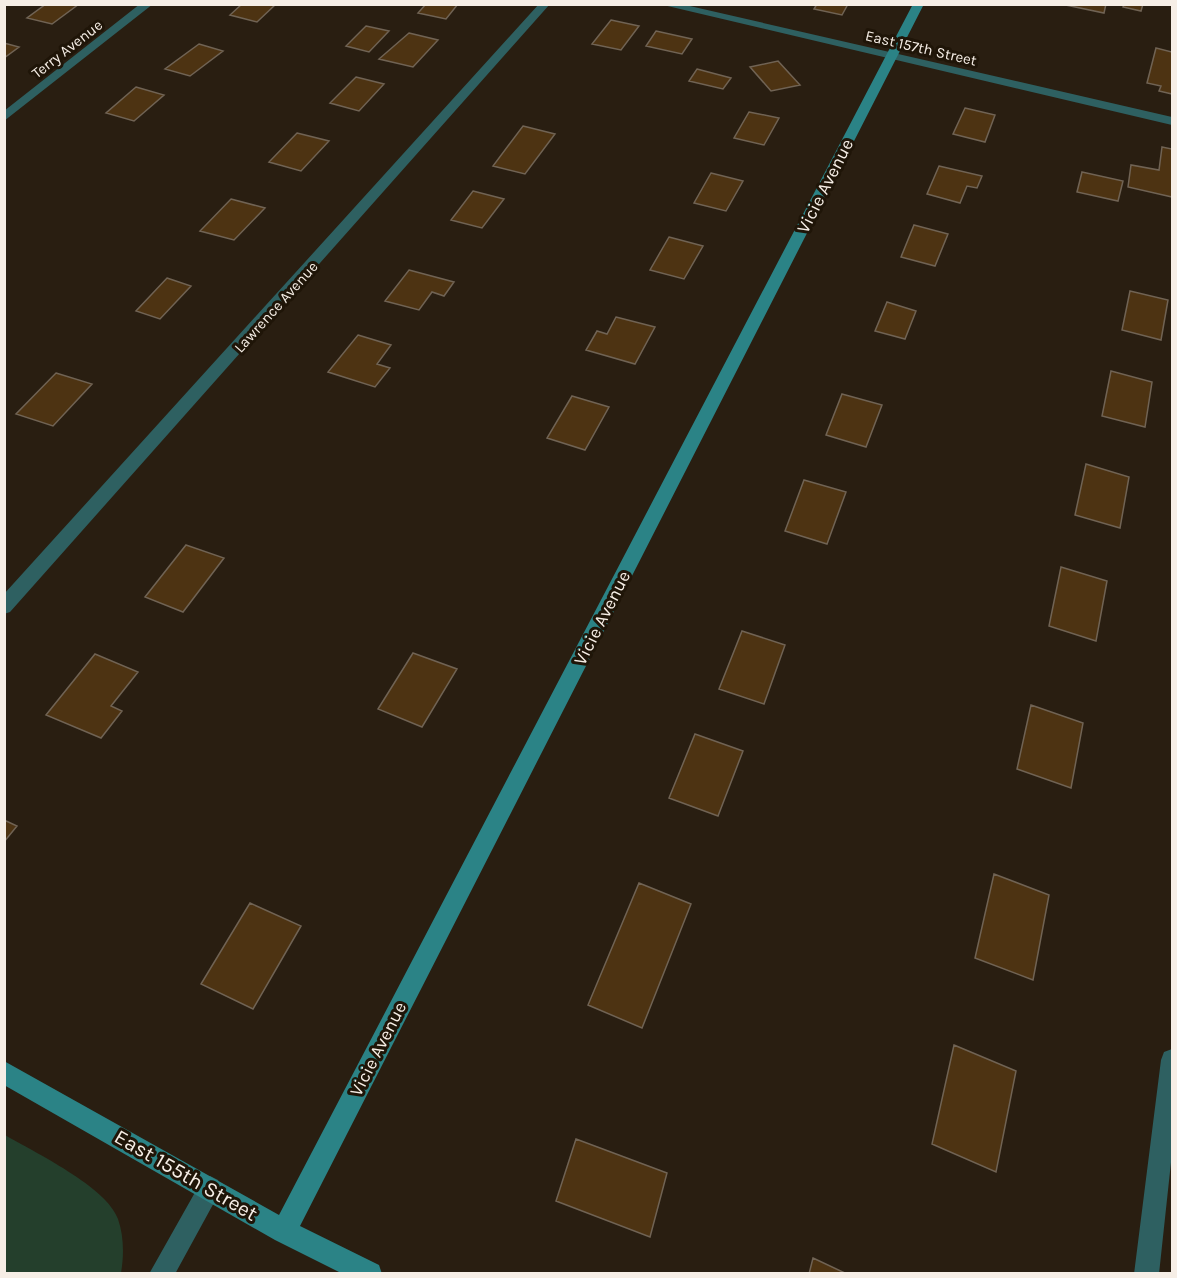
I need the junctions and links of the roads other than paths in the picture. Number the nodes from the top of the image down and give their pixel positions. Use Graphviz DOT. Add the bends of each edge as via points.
graph roads {
  1 [pos="148,4"];
  2 [pos="545,4"];
  3 [pos="664,4"];
  4 [pos="919,4"];
  5 [pos="892,57"];
  6 [pos="4,117"];
  7 [pos="1173,121"];
  8 [pos="4,607"];
  9 [pos="1173,1060"];
  10 [pos="4,1072"];
  11 [pos="210,1188"];
  12 [pos="284,1230"];
  13 [pos="161,1274"];
  14 [pos="370,1274"];
  15 [pos="1146,1274"];
  1 -- 6 [label="street, Terry Avenue"];
  2 -- 8 [label="street, Lawrence Avenue"];
  3 -- 5 [label="street, East 157th Street"];
  4 -- 5 [label="street, Vicie Avenue"];
  5 -- 7 [label="street, East 157th Street"];
  5 -- 12 [label="street, Vicie Avenue"];
  9 -- 15 [label="street"];
  10 -- 11 [label="street, East 155th Street"];
  11 -- 12 [label="street, East 155th Street"];
  11 -- 13 [label="street"];
  12 -- 14 [label="street, East 155th Street"];
}
